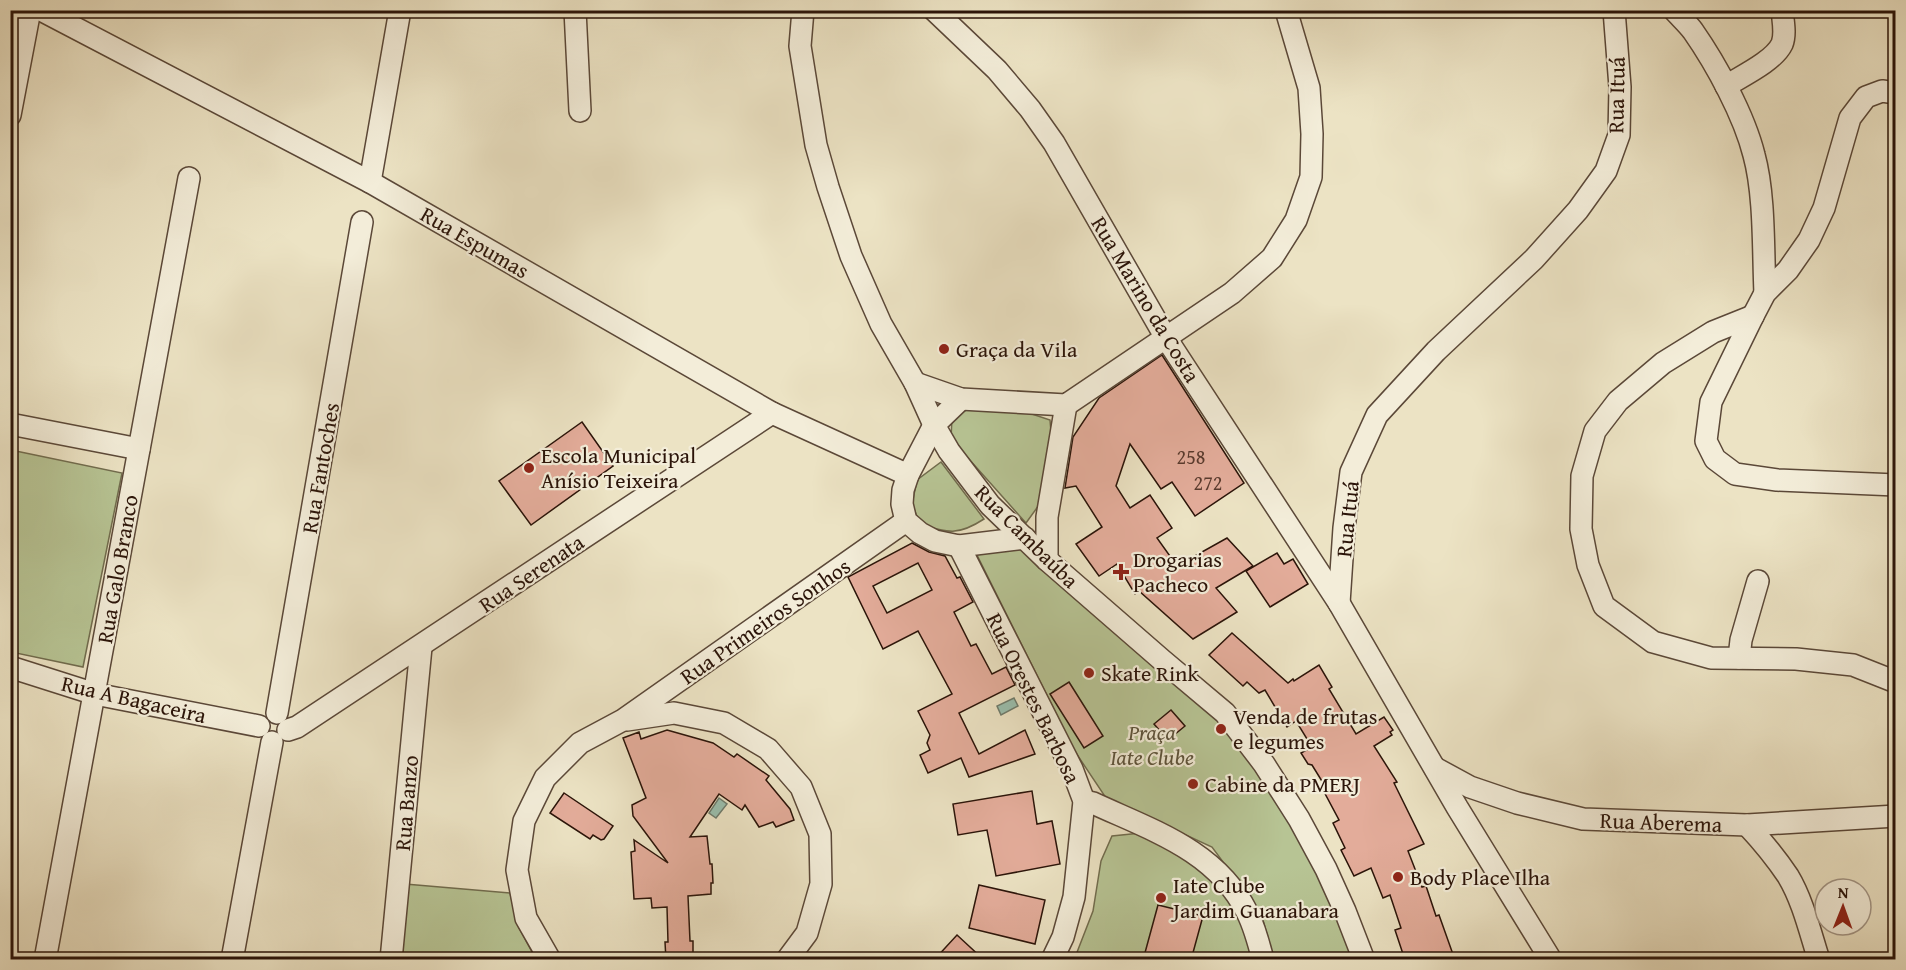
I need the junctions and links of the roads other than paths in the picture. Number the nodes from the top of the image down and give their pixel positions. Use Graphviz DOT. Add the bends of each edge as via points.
graph roads {
  1 [pos="30,10"];
  2 [pos="41,10"];
  3 [pos="400,10"];
  4 [pos="575,10"];
  5 [pos="803,10"];
  6 [pos="934,10"];
  7 [pos="1286,10"];
  8 [pos="1614,10"];
  9 [pos="1674,10"];
  10 [pos="1782,10"];
  11 [pos="1725,86"];
  12 [pos="1896,93"];
  13 [pos="580,111"];
  14 [pos="10,115"];
  15 [pos="189,178"];
  16 [pos="370,182"];
  17 [pos="362,222"];
  18 [pos="1765,293"];
  19 [pos="1752,316"];
  20 [pos="1166,338"];
  21 [pos="915,383"];
  22 [pos="960,399"];
  23 [pos="1066,405"];
  24 [pos="772,413"];
  25 [pos="10,424"];
  26 [pos="934,425"];
  27 [pos="139,449"];
  28 [pos="908,475"];
  29 [pos="1896,484"];
  30 [pos="1047,517"];
  31 [pos="906,521"];
  32 [pos="1024,538"];
  33 [pos="959,546"];
  34 [pos="1047,560"];
  35 [pos="1758,582"];
  36 [pos="1339,603"];
  37 [pos="421,646"];
  38 [pos="1738,658"];
  39 [pos="10,667"];
  40 [pos="1896,682"];
  41 [pos="94,694"];
  42 [pos="624,720"];
  43 [pos="259,726"];
  44 [pos="279,728"];
  45 [pos="1435,768"];
  46 [pos="1084,801"];
  47 [pos="1896,816"];
  48 [pos="1747,825"];
  49 [pos="45,960"];
  50 [pos="232,960"];
  51 [pos="391,960"];
  52 [pos="550,960"];
  53 [pos="787,960"];
  54 [pos="1052,960"];
  55 [pos="1263,960"];
  56 [pos="1364,960"];
  57 [pos="1551,960"];
  58 [pos="1819,960"];
  1 -- 14 [label="street"];
  2 -- 16 [label="street, Rua Espumas"];
  3 -- 16 [label="street"];
  4 -- 13 [label="street"];
  5 -- 21 [label="street, Rua Cambaúba" via="800,46 816,145 828,187 851,256 881,324"];
  6 -- 20 [label="street, Rua Marino da Costa" via="997,70 1030,109 1054,143"];
  7 -- 20 [label="street" via="1309,88 1312,134 1311,177 1296,220 1272,258 1232,293"];
  8 -- 36 [label="street, Rua Ituá" via="1619,135 1606,171 1578,210 1533,259 1436,351 1377,415 1351,472"];
  9 -- 11 [label="street" via="1692,29"];
  10 -- 11 [label="street" via="1784,35 1774,56"];
  11 -- 18 [label="street" via="1754,155"];
  12 -- 18 [label="street" via="1882,91 1866,97 1850,118 1824,208 1809,240 1788,270"];
  15 -- 27 [label="street, Rua Galo Branco"];
  16 -- 24 [label="street, Rua Espumas"];
  17 -- 44 [label="street, Rua Fantoches"];
  18 -- 19 [label="street"];
  19 -- 29 [label="street" via="1711,402 1706,441 1715,459 1735,474 1777,480"];
  19 -- 38 [label="street" via="1713,332 1662,363 1618,401 1595,431 1582,476 1581,529 1588,565 1604,606 1653,642 1711,658"];
  20 -- 23 [label="street"];
  20 -- 36 [label="street, Rua Marino da Costa"];
  21 -- 22 [label="street"];
  21 -- 26 [label="street, Rua Cambaúba"];
  22 -- 23 [label="street"];
  22 -- 26 [label="street"];
  23 -- 30 [label="street"];
  24 -- 28 [label="street, Rua Espumas"];
  24 -- 37 [label="street, Rua Serenata"];
  25 -- 27 [label="street"];
  26 -- 28 [label="street"];
  26 -- 32 [label="street, Rua Cambaúba" via="990,505"];
  27 -- 41 [label="street, Rua Galo Branco"];
  28 -- 31 [label="street" via="902,504"];
  30 -- 32 [label="street"];
  30 -- 34 [label="street"];
  31 -- 33 [label="street" via="935,542"];
  31 -- 42 [label="street, Rua Primeiros Sonhos"];
  32 -- 33 [label="street"];
  32 -- 34 [label="street, Rua Cambaúba"];
  33 -- 46 [label="street, Rua Orestes Barbosa"];
  34 -- 56 [label="street, Rua Cambaúba" via="1226,713 1299,819 1345,910"];
  35 -- 38 [label="street"];
  36 -- 45 [label="street"];
  37 -- 44 [label="street, Rua Serenata" via="297,727"];
  37 -- 51 [label="street, Rua Banzo"];
  38 -- 40 [label="street" via="1853,665"];
  39 -- 41 [label="street, Rua A Bagaceira"];
  41 -- 43 [label="street, Rua A Bagaceira"];
  41 -- 49 [label="street, Rua Galo Branco"];
  42 -- 52 [label="street, Rua Primeiros Sonhos" via="580,743 545,778 524,821 517,870 526,918"];
  42 -- 53 [label="street, Rua Primeiros Sonhos" via="674,713 724,723 768,748 801,787 820,834 822,884 807,933"];
  43 -- 44 [label="street, Rua Serenata" via="270,713"];
  44 -- 50 [label="street, Rua Fantoches"];
  45 -- 48 [label="street, Rua Aberema" via="1470,787 1507,800 1583,819"];
  45 -- 57 [label="street"];
  46 -- 54 [label="street, Rua Orestes Barbosa" via="1074,897"];
  46 -- 55 [label="street" via="1187,847 1214,868 1247,912"];
  47 -- 48 [label="street, Rua Aberema"];
  48 -- 58 [label="street" via="1789,877"];
}
